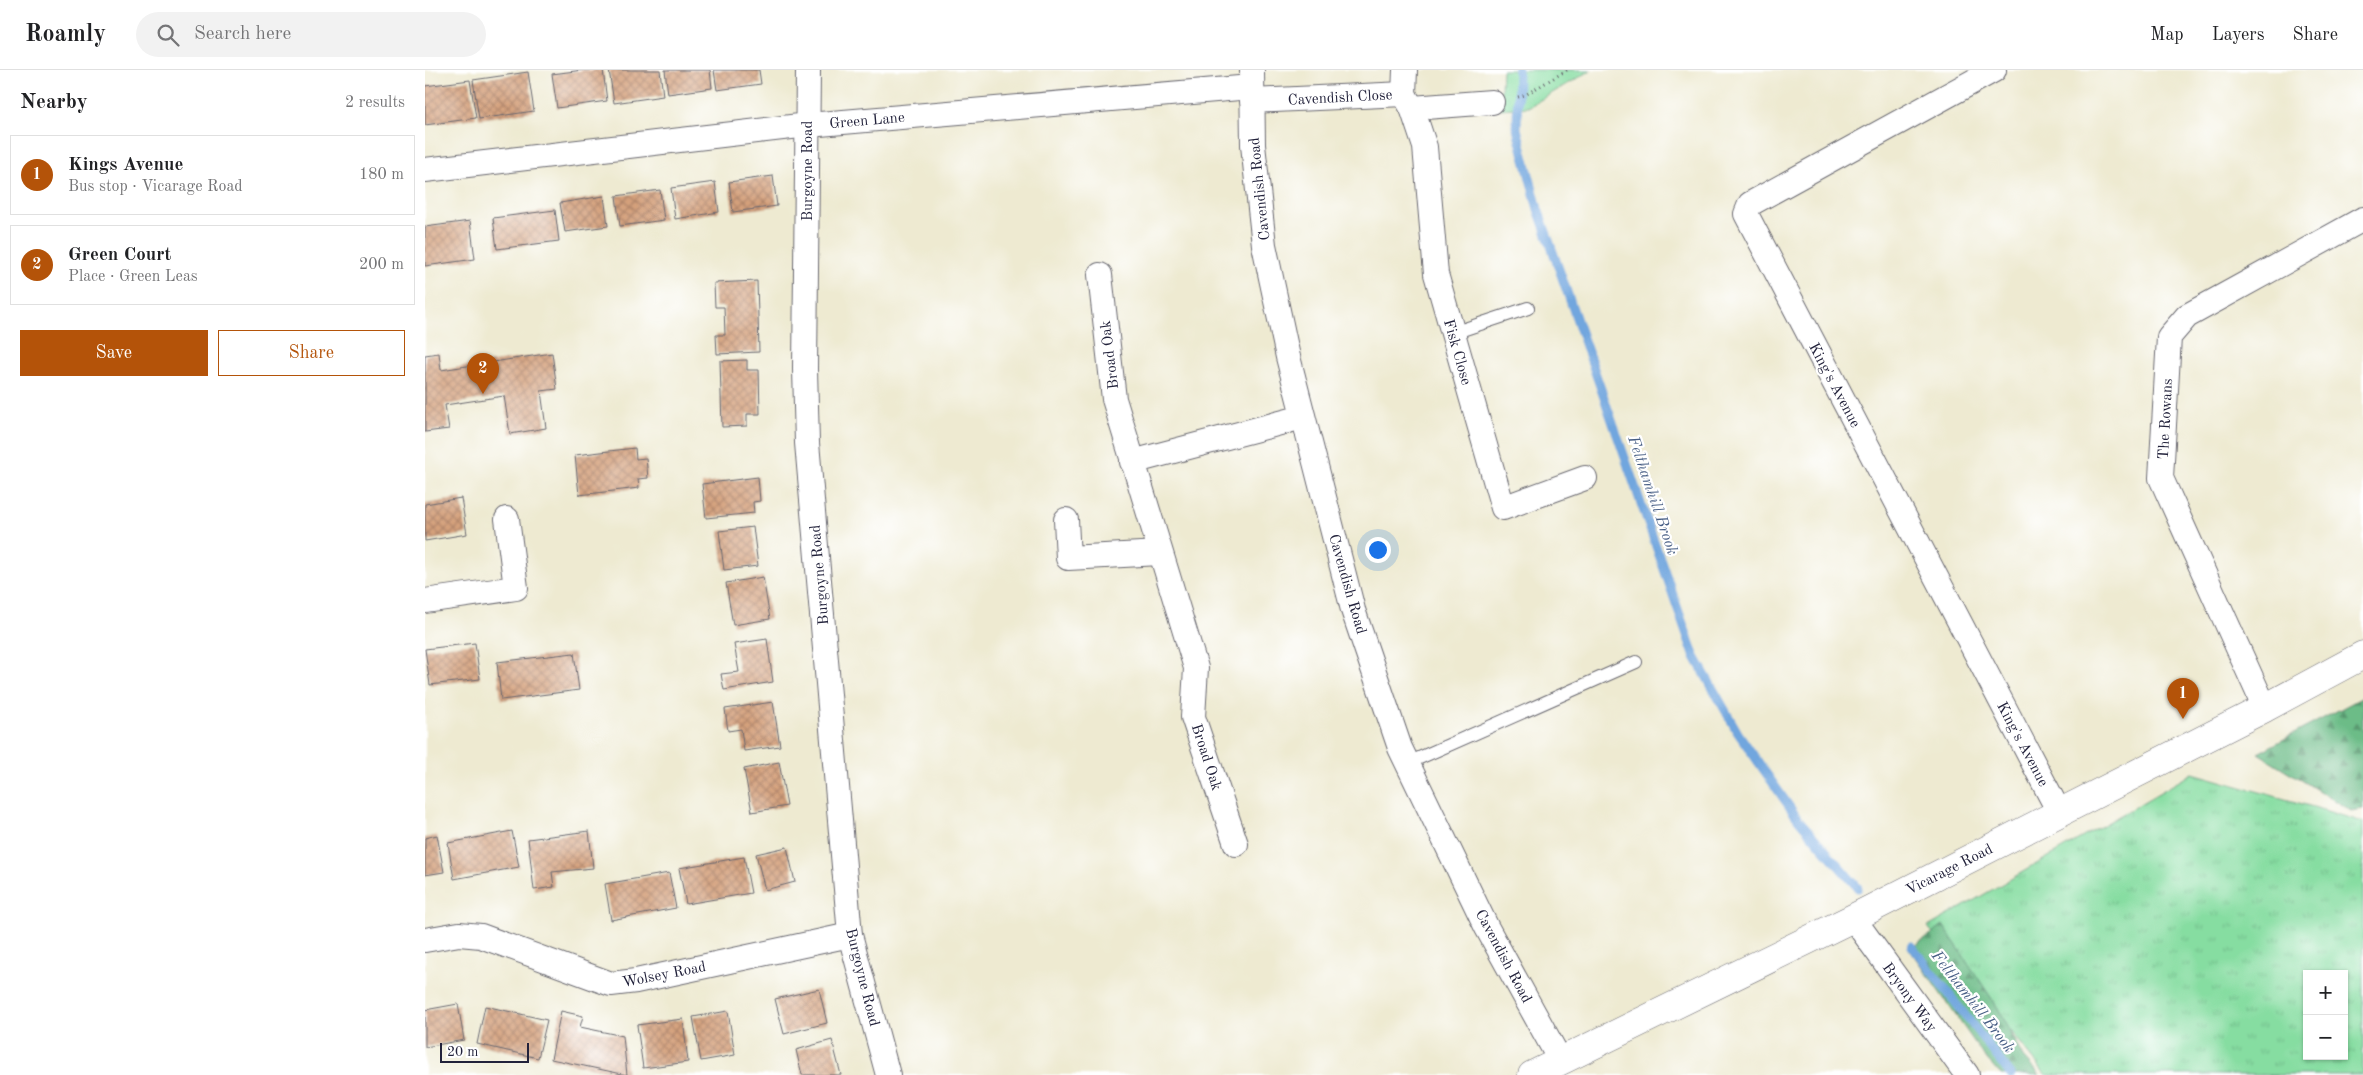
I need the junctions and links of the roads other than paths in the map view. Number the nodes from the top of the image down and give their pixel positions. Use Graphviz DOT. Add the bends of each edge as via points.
graph roads {
  1 [pos="808,70"];
  2 [pos="1405,70"];
  3 [pos="1994,70"];
  4 [pos="1251,86"];
  5 [pos="1408,101"];
  6 [pos="1492,102"];
  7 [pos="808,125"];
  8 [pos="425,170"];
  9 [pos="2363,219"];
  10 [pos="1100,275"];
  11 [pos="1528,308"];
  12 [pos="1453,333"];
  13 [pos="1303,417"];
  14 [pos="1132,462"];
  15 [pos="1585,478"];
  16 [pos="507,518"];
  17 [pos="1066,520"];
  18 [pos="1160,553"];
  19 [pos="425,601"];
  20 [pos="2363,655"];
  21 [pos="1635,662"];
  22 [pos="2265,708"];
  23 [pos="1408,763"];
  24 [pos="2059,812"];
  25 [pos="1236,844"];
  26 [pos="1853,918"];
  27 [pos="850,936"];
  28 [pos="425,940"];
  29 [pos="1561,1062"];
  30 [pos="888,1075"];
  31 [pos="1532,1075"];
  32 [pos="1967,1075"];
  1 -- 7 [label="street, Burgoyne Road"];
  2 -- 5 [label="street, Cavendish Close"];
  3 -- 24 [label="street, King's Avenue" via="1750,204 1746,214"];
  4 -- 5 [label="street, Cavendish Close"];
  4 -- 7 [label="street, Green Lane"];
  4 -- 13 [label="street, Cavendish Road" via="1253,145 1264,245"];
  5 -- 6 [label="street"];
  5 -- 12 [label="street, Fisk Close" via="1425,147 1436,274"];
  7 -- 8 [label="street, Green Lane"];
  7 -- 27 [label="street, Burgoyne Road" via="807,443"];
  9 -- 22 [label="street, The Rowans" via="2187,316 2169,337 2161,478"];
  10 -- 14 [label="street, Broad Oak" via="1115,399"];
  11 -- 12 [label="lane"];
  12 -- 15 [label="street, Fisk Close" via="1503,508"];
  13 -- 14 [label="street"];
  13 -- 23 [label="street, Cavendish Road" via="1353,610"];
  14 -- 18 [label="street, Broad Oak"];
  16 -- 19 [label="street" via="516,588"];
  17 -- 18 [label="street" via="1068,558"];
  18 -- 25 [label="street, Broad Oak" via="1196,668 1193,717"];
  20 -- 22 [label="street, Vicarage Road"];
  21 -- 23 [label="lane"];
  22 -- 24 [label="street, Vicarage Road"];
  23 -- 29 [label="street, Cavendish Road" via="1487,928"];
  24 -- 26 [label="street, Vicarage Road"];
  26 -- 29 [label="street, Vicarage Road"];
  26 -- 32 [label="street, Bryony Way"];
  27 -- 28 [label="street, Wolsey Road" via="611,984 481,936 459,934"];
  27 -- 30 [label="street, Burgoyne Road"];
  29 -- 31 [label="street, Vicarage Road"];
}
